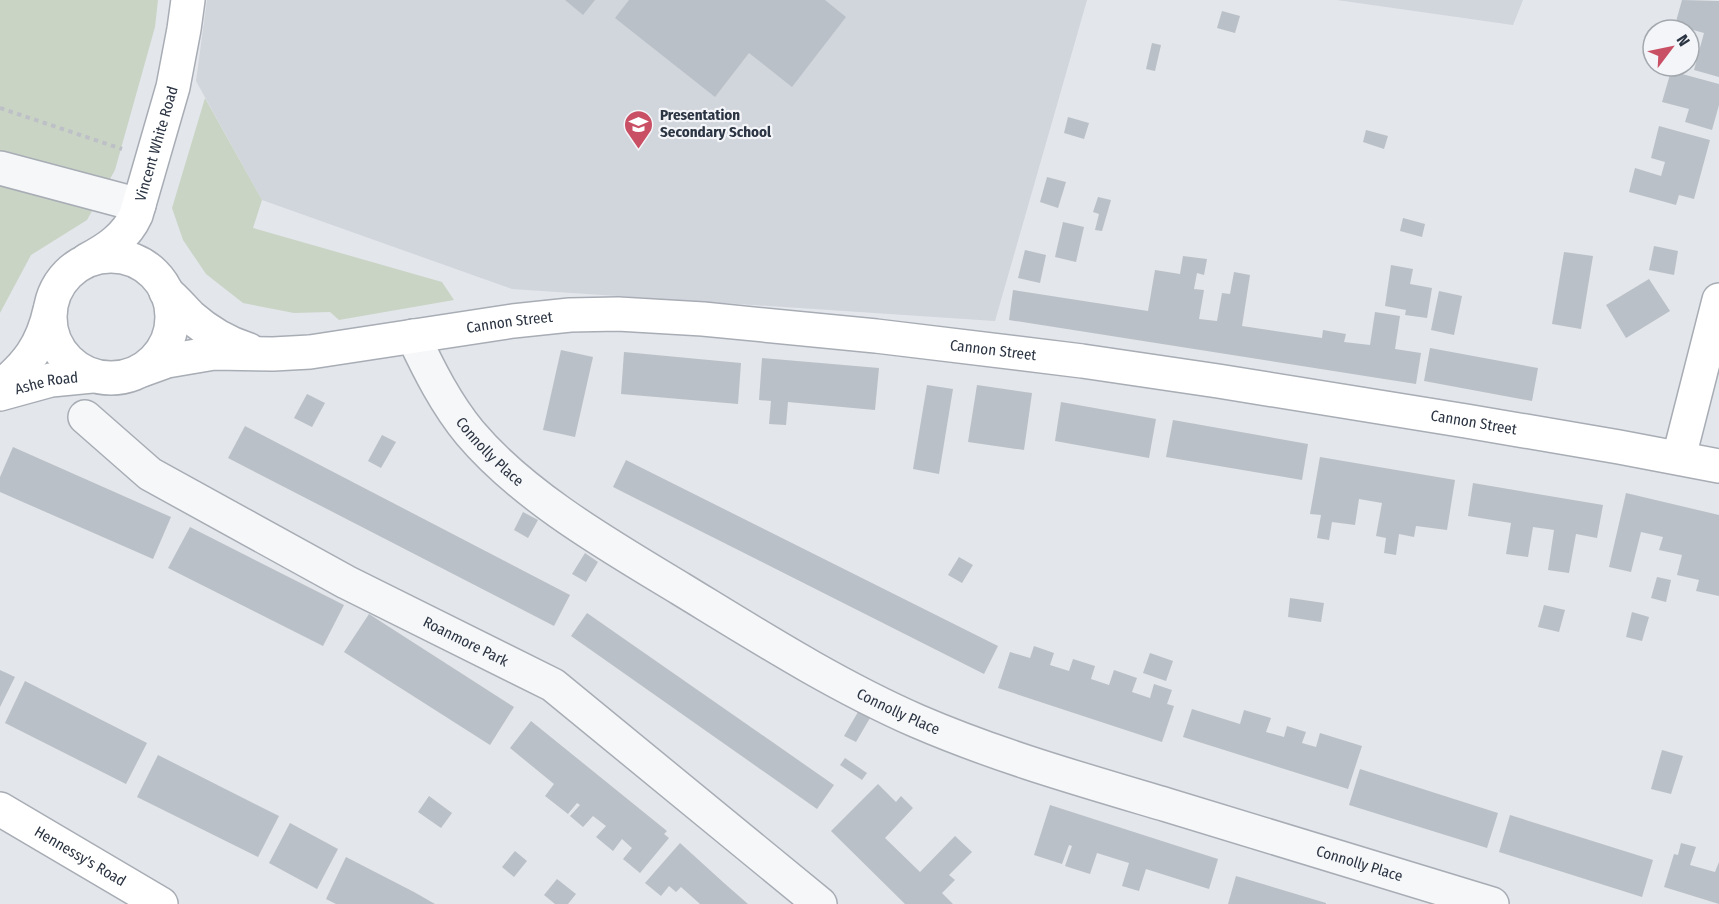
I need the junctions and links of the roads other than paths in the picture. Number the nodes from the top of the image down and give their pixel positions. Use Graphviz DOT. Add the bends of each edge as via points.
graph roads {
  1 [pos="188,0"];
  2 [pos="0,168"];
  3 [pos="139,205"];
  4 [pos="83,262"];
  5 [pos="158,281"];
  6 [pos="1719,300"];
  7 [pos="50,310"];
  8 [pos="413,336"];
  9 [pos="263,354"];
  10 [pos="142,370"];
  11 [pos="92,376"];
  12 [pos="0,387"];
  13 [pos="0,394"];
  14 [pos="86,417"];
  15 [pos="1679,458"];
  16 [pos="1719,466"];
  17 [pos="0,809"];
  18 [pos="161,904"];
  19 [pos="820,904"];
  20 [pos="1492,904"];
  1 -- 3 [label="main road, Vincent White Road" via="175,78"];
  2 -- 3 [label="street"];
  3 -- 4 [label="main road, Vincent White Road" via="119,239"];
  3 -- 5 [label="main road" via="137,231"];
  4 -- 5 [label="main road" via="118,256 130,259"];
  4 -- 7 [label="main road" via="57,287"];
  5 -- 9 [label="main road, Cannon Street" via="209,331"];
  5 -- 10 [label="main road" via="171,304 172,316 167,342"];
  6 -- 15 [label="main road"];
  7 -- 11 [label="main road" via="51,334 62,355"];
  7 -- 12 [label="main road, Ashe Road" via="45,332 32,355"];
  8 -- 9 [label="main road, Cannon Street" via="310,352"];
  8 -- 15 [label="main road, Cannon Street" via="594,314 755,324 1004,351 1218,381"];
  8 -- 20 [label="street, Connolly Place" via="440,389 468,431 521,483 587,530 846,686 917,721 998,751"];
  9 -- 10 [label="main road, Cannon Street" via="197,355"];
  10 -- 11 [label="main road" via="118,378"];
  11 -- 13 [label="main road, Ashe Road" via="51,380"];
  14 -- 19 [label="street, Roanmore Park" via="150,474 346,582 553,684"];
  15 -- 16 [label="main road, Cannon Street"];
  17 -- 18 [label="main road, Hennessy's Road"];
}
